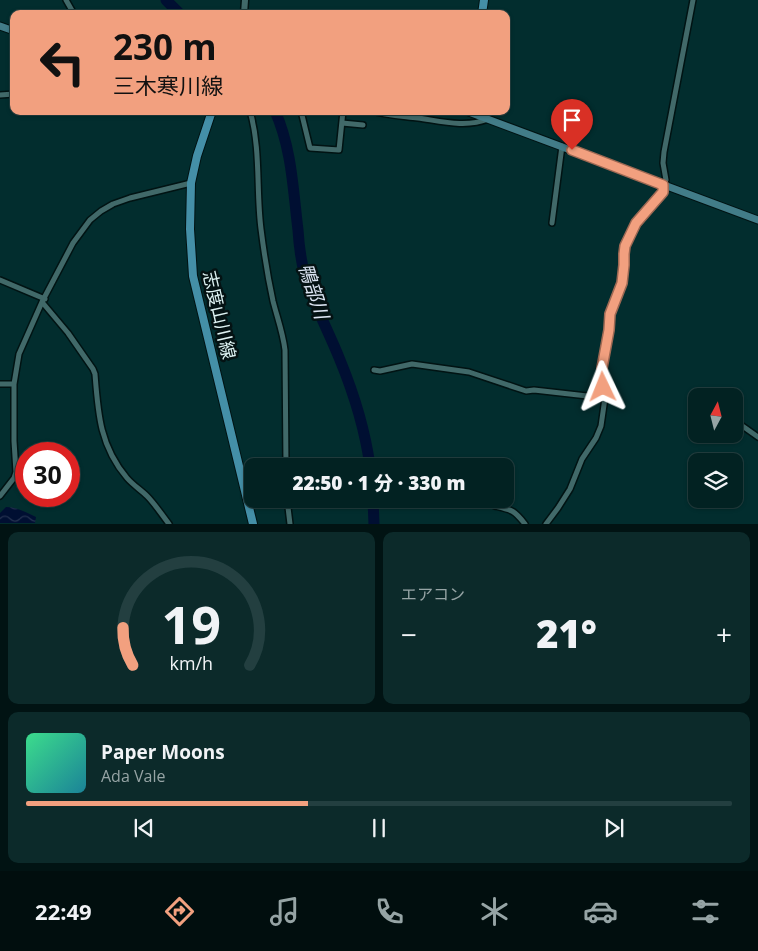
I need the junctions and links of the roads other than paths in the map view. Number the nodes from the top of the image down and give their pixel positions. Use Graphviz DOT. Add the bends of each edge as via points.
graph roads {
  1 [pos="693,0"];
  2 [pos="211,115"];
  3 [pos="251,115"];
  4 [pos="302,115"];
  5 [pos="343,115"];
  6 [pos="392,115"];
  7 [pos="477,115"];
  8 [pos="488,119"];
  9 [pos="342,123"];
  10 [pos="363,125"];
  11 [pos="562,146"];
  12 [pos="191,183"];
  13 [pos="663,185"];
  14 [pos="758,220"];
  15 [pos="552,223"];
  16 [pos="0,280"];
  17 [pos="44,301"];
  18 [pos="374,370"];
  19 [pos="0,384"];
  20 [pos="14,384"];
  21 [pos="605,398"];
  22 [pos="743,427"];
  23 [pos="758,438"];
  24 [pos="286,458"];
  25 [pos="0,496"];
  26 [pos="288,508"];
  27 [pos="505,508"];
  28 [pos="169,524"];
  29 [pos="253,524"];
  30 [pos="290,524"];
  31 [pos="525,524"];
  32 [pos="546,524"];
  1 -- 13 [label="street" via="664,152 666,180"];
  2 -- 12 [label="main road, 志度山川線"];
  3 -- 24 [label="street" via="256,140 264,249 285,350"];
  4 -- 9 [label="street" via="310,148 338,150"];
  5 -- 9 [label="street"];
  6 -- 8 [label="street" via="454,123 480,123"];
  7 -- 8 [label="main road"];
  8 -- 11 [label="main road"];
  9 -- 10 [label="street"];
  11 -- 13 [label="main road"];
  11 -- 15 [label="street"];
  12 -- 17 [label="street" via="122,201 95,215 73,243"];
  12 -- 29 [label="main road, 志度山川線" via="193,276"];
  13 -- 14 [label="main road"];
  13 -- 21 [label="street" via="663,192 636,223 625,246 622,283 610,314 602,368"];
  16 -- 17 [label="street"];
  17 -- 20 [label="street" via="19,354"];
  17 -- 28 [label="street" via="93,369 101,428 115,461"];
  18 -- 21 [label="street" via="412,364 469,372 526,391"];
  19 -- 20 [label="street"];
  20 -- 25 [label="street" via="16,472"];
  21 -- 32 [label="street" via="596,438 582,459 570,489"];
  22 -- 23 [label="street"];
  26 -- 30 [label="street"];
  27 -- 31 [label="street" via="516,513"];
}
